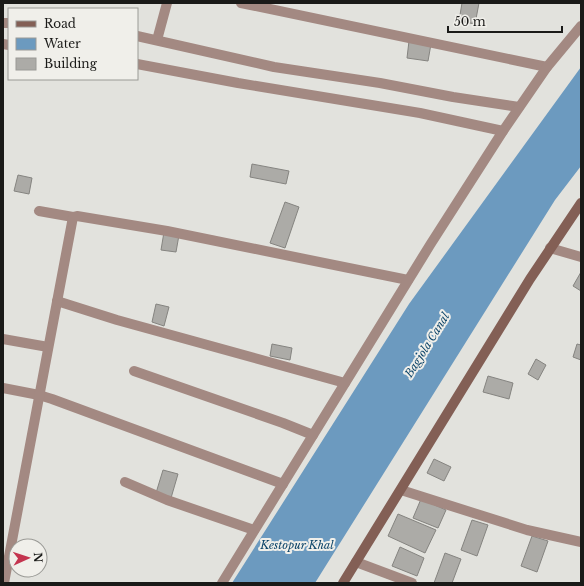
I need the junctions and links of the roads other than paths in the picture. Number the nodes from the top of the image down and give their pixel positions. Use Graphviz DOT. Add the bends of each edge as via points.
graph roads {
  1 [pos="167,3"];
  2 [pos="241,3"];
  3 [pos="581,26"];
  4 [pos="138,36"];
  5 [pos="156,40"];
  6 [pos="138,64"];
  7 [pos="547,67"];
  8 [pos="519,107"];
  9 [pos="503,131"];
  10 [pos="581,203"];
  11 [pos="39,211"];
  12 [pos="73,217"];
  13 [pos="550,248"];
  14 [pos="581,257"];
  15 [pos="408,280"];
  16 [pos="57,301"];
  17 [pos="3,339"];
  18 [pos="48,347"];
  19 [pos="134,371"];
  20 [pos="345,383"];
  21 [pos="3,388"];
  22 [pos="39,395"];
  23 [pos="313,435"];
  24 [pos="125,482"];
  25 [pos="283,484"];
  26 [pos="401,490"];
  27 [pos="254,530"];
  28 [pos="581,542"];
  29 [pos="356,562"];
  30 [pos="4,583"];
  31 [pos="222,583"];
  32 [pos="342,583"];
  33 [pos="412,583"];
  1 -- 5 [label="street"];
  2 -- 7 [label="street"];
  3 -- 7 [label="street"];
  4 -- 5 [label="street"];
  5 -- 8 [label="street" via="274,67"];
  6 -- 9 [label="street" via="420,113"];
  7 -- 8 [label="street"];
  8 -- 9 [label="street"];
  9 -- 15 [label="street"];
  10 -- 13 [label="street"];
  11 -- 12 [label="street"];
  12 -- 15 [label="street" via="166,231"];
  12 -- 16 [label="street"];
  13 -- 14 [label="street"];
  13 -- 26 [label="street"];
  15 -- 20 [label="street"];
  16 -- 18 [label="street"];
  16 -- 20 [label="street"];
  17 -- 18 [label="street"];
  18 -- 22 [label="street"];
  19 -- 23 [label="street"];
  20 -- 23 [label="street"];
  21 -- 22 [label="street"];
  22 -- 25 [label="street"];
  22 -- 30 [label="street"];
  23 -- 25 [label="street"];
  24 -- 27 [label="street"];
  25 -- 27 [label="street"];
  26 -- 28 [label="street" via="527,530"];
  26 -- 29 [label="street"];
  27 -- 31 [label="street"];
  29 -- 32 [label="street"];
  29 -- 33 [label="street"];
}
